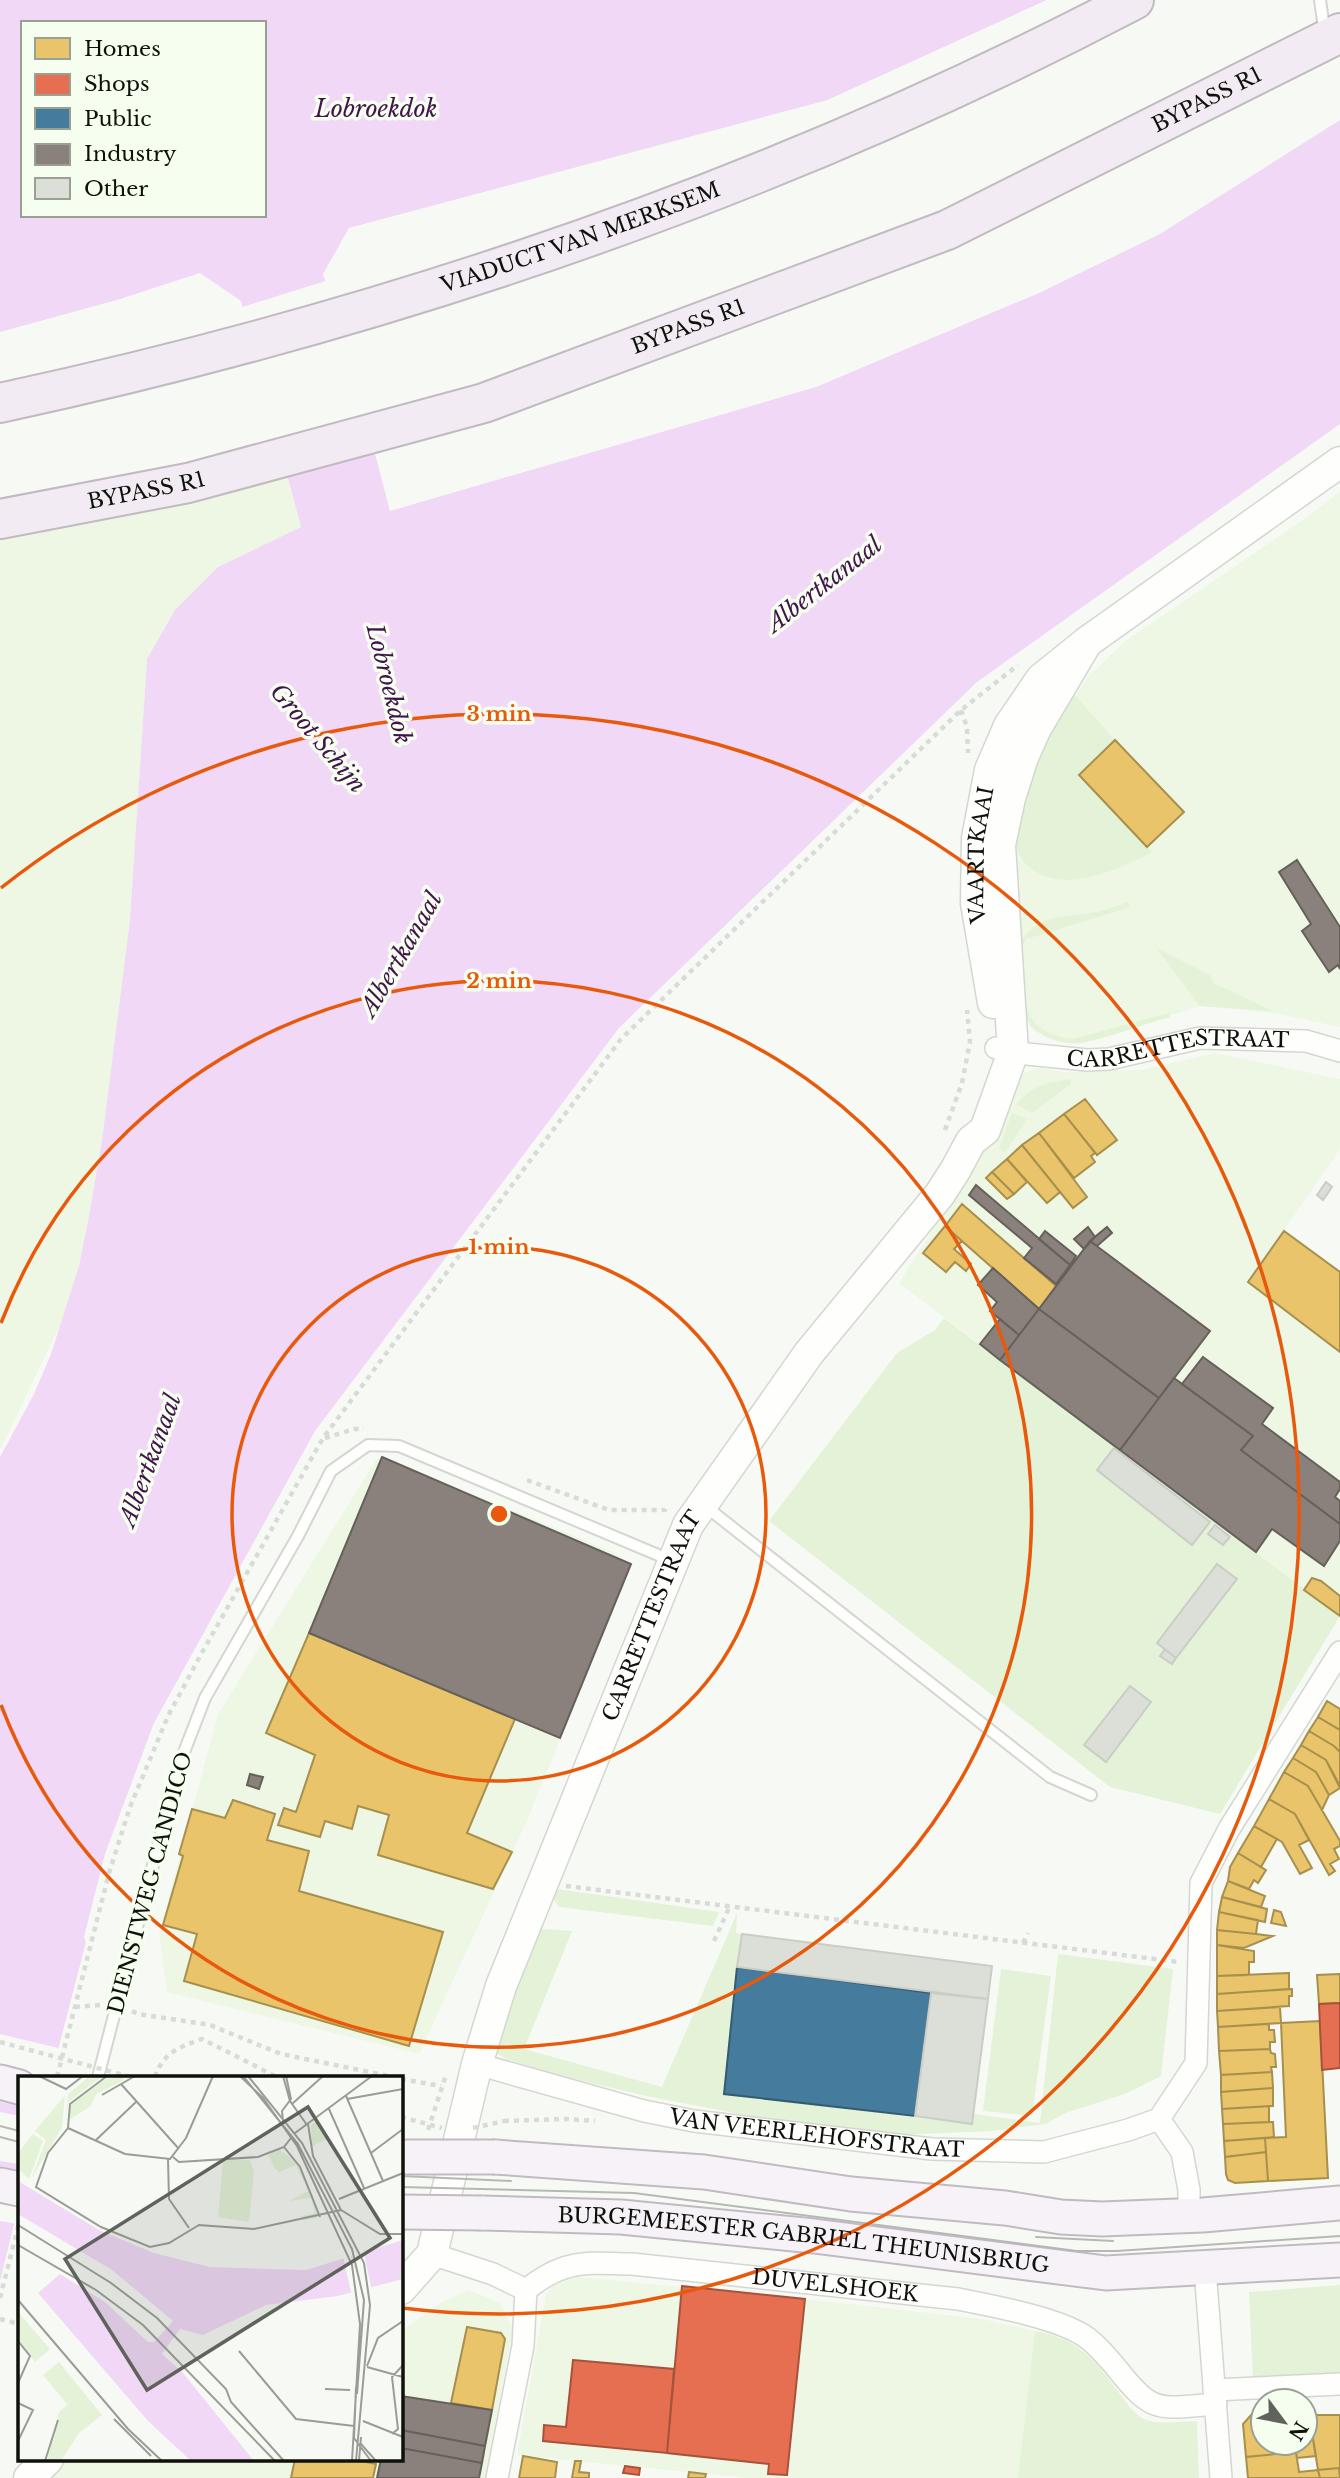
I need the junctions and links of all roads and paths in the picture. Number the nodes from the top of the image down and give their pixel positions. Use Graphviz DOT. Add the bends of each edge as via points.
graph roads {
  1 [pos="1133,0"];
  2 [pos="1320,0"];
  3 [pos="1331,27"];
  4 [pos="0,403"];
  5 [pos="1340,462"];
  6 [pos="0,519"];
  7 [pos="968,761"];
  8 [pos="966,998"];
  9 [pos="1005,1050"];
  10 [pos="1340,1051"];
  11 [pos="958,1136"];
  12 [pos="366,1429"];
  13 [pos="518,1476"];
  14 [pos="673,1499"];
  15 [pos="703,1504"];
  16 [pos="673,1561"];
  17 [pos="1340,1652"];
  18 [pos="1091,1795"];
  19 [pos="543,1883"];
  20 [pos="729,1908"];
  21 [pos="1028,1933"];
  22 [pos="714,1941"];
  23 [pos="1023,1943"];
  24 [pos="1198,1965"];
  25 [pos="118,2003"];
  26 [pos="75,2007"];
  27 [pos="0,2042"];
  28 [pos="477,2064"];
  29 [pos="98,2076"];
  30 [pos="127,2076"];
  31 [pos="155,2076"];
  32 [pos="275,2076"];
  33 [pos="389,2076"];
  34 [pos="402,2079"];
  35 [pos="0,2081"];
  36 [pos="442,2086"];
  37 [pos="18,2087"];
  38 [pos="402,2117"];
  39 [pos="565,2119"];
  40 [pos="1159,2119"];
  41 [pos="445,2129"];
  42 [pos="470,2129"];
  43 [pos="402,2156"];
  44 [pos="0,2185"];
  45 [pos="18,2189"];
  46 [pos="1340,2203"];
  47 [pos="402,2212"];
  48 [pos="1189,2214"];
  49 [pos="18,2227"];
  50 [pos="432,2254"];
  51 [pos="1340,2260"];
  52 [pos="1205,2269"];
  53 [pos="402,2288"];
  54 [pos="526,2290"];
  55 [pos="0,2298"];
  56 [pos="0,2319"];
  57 [pos="18,2324"];
  58 [pos="1340,2384"];
  59 [pos="1215,2397"];
  60 [pos="47,2460"];
  61 [pos="29,2478"];
  62 [pos="497,2478"];
  63 [pos="1221,2478"];
  1 -- 4 [label="highway, VIADUCT VAN MERKSEM" via="845,136 552,251 242,346"];
  2 -- 3 [label="lane"];
  3 -- 6 [label="highway, BYPASS R1" via="947,230 484,403 188,482"];
  5 -- 9 [label="street, VAARTKAAI" via="1087,642 1035,728 1010,798 1000,845"];
  7 -- 12 [label="path" via="967,727 961,710 621,1039 323,1438"];
  8 -- 11 [label="path" via="970,1042 950,1121"];
  9 -- 10 [label="street, CARRETTESTRAAT" via="1109,1059 1199,1038 1306,1041"];
  9 -- 11 [label="street, VAARTKAAI"];
  11 -- 15 [label="street, CARRETTESTRAAT" via="956,1169 940,1194 809,1353"];
  13 -- 14 [label="path" via="609,1510 665,1510"];
  15 -- 16 [label="street, CARRETTESTRAAT"];
  15 -- 18 [label="lane" via="1051,1777"];
  16 -- 19 [label="street, CARRETTESTRAAT"];
  16 -- 25 [label="lane, DIENSTWEG CANDICO" via="400,1446 368,1445 331,1471 205,1698 178,1765"];
  17 -- 24 [label="street" via="1200,1883"];
  19 -- 20 [label="path"];
  19 -- 28 [label="street, CARRETTESTRAAT" via="501,1986"];
  20 -- 22 [label="path"];
  20 -- 23 [label="path"];
  21 -- 23 [label="path"];
  23 -- 24 [label="path"];
  24 -- 40 [label="street" via="1196,2063"];
  25 -- 26 [label="path"];
  25 -- 29 [label="lane, DIENSTWEG CANDICO"];
  25 -- 33 [label="path" via="138,2014 211,2025 281,2054"];
  27 -- 30 [label="path, bridge"];
  28 -- 40 [label="street, VAN VEERLEHOFSTRAAT" via="694,2121 932,2150 1044,2152"];
  28 -- 50 [label="street, CARRETTESTRAAT"];
  31 -- 32 [label="path" via="171,2050 202,2039"];
  34 -- 36 [label="path"];
  35 -- 37 [label="main road"];
  38 -- 41 [label="path, bridge"];
  39 -- 42 [label="path, bridge" via="504,2121"];
  40 -- 48 [label="street" via="1182,2151"];
  43 -- 48 [label="main road, bridge" via="495,2157 704,2172 1061,2217"];
  44 -- 45 [label="main road"];
  46 -- 48 [label="main road"];
  47 -- 52 [label="main road, BURGEMEESTER GABRIEL THEUNISBRUG, bridge" via="635,2219 1106,2273"];
  49 -- 55 [label="path"];
  50 -- 53 [label="street"];
  50 -- 54 [label="street"];
  51 -- 52 [label="main road, BURGEMEESTER GABRIEL THEUNISBRUG"];
  52 -- 59 [label="street"];
  54 -- 59 [label="street, DUVELSHOEK" via="559,2268 594,2263 958,2299 1004,2308 1081,2333 1135,2392 1157,2406 1171,2408"];
  54 -- 62 [label="street" via="523,2346"];
  56 -- 57 [label="path"];
  58 -- 59 [label="street, DUVELSHOEK"];
  59 -- 63 [label="street"];
  60 -- 61 [label="street"];
}
